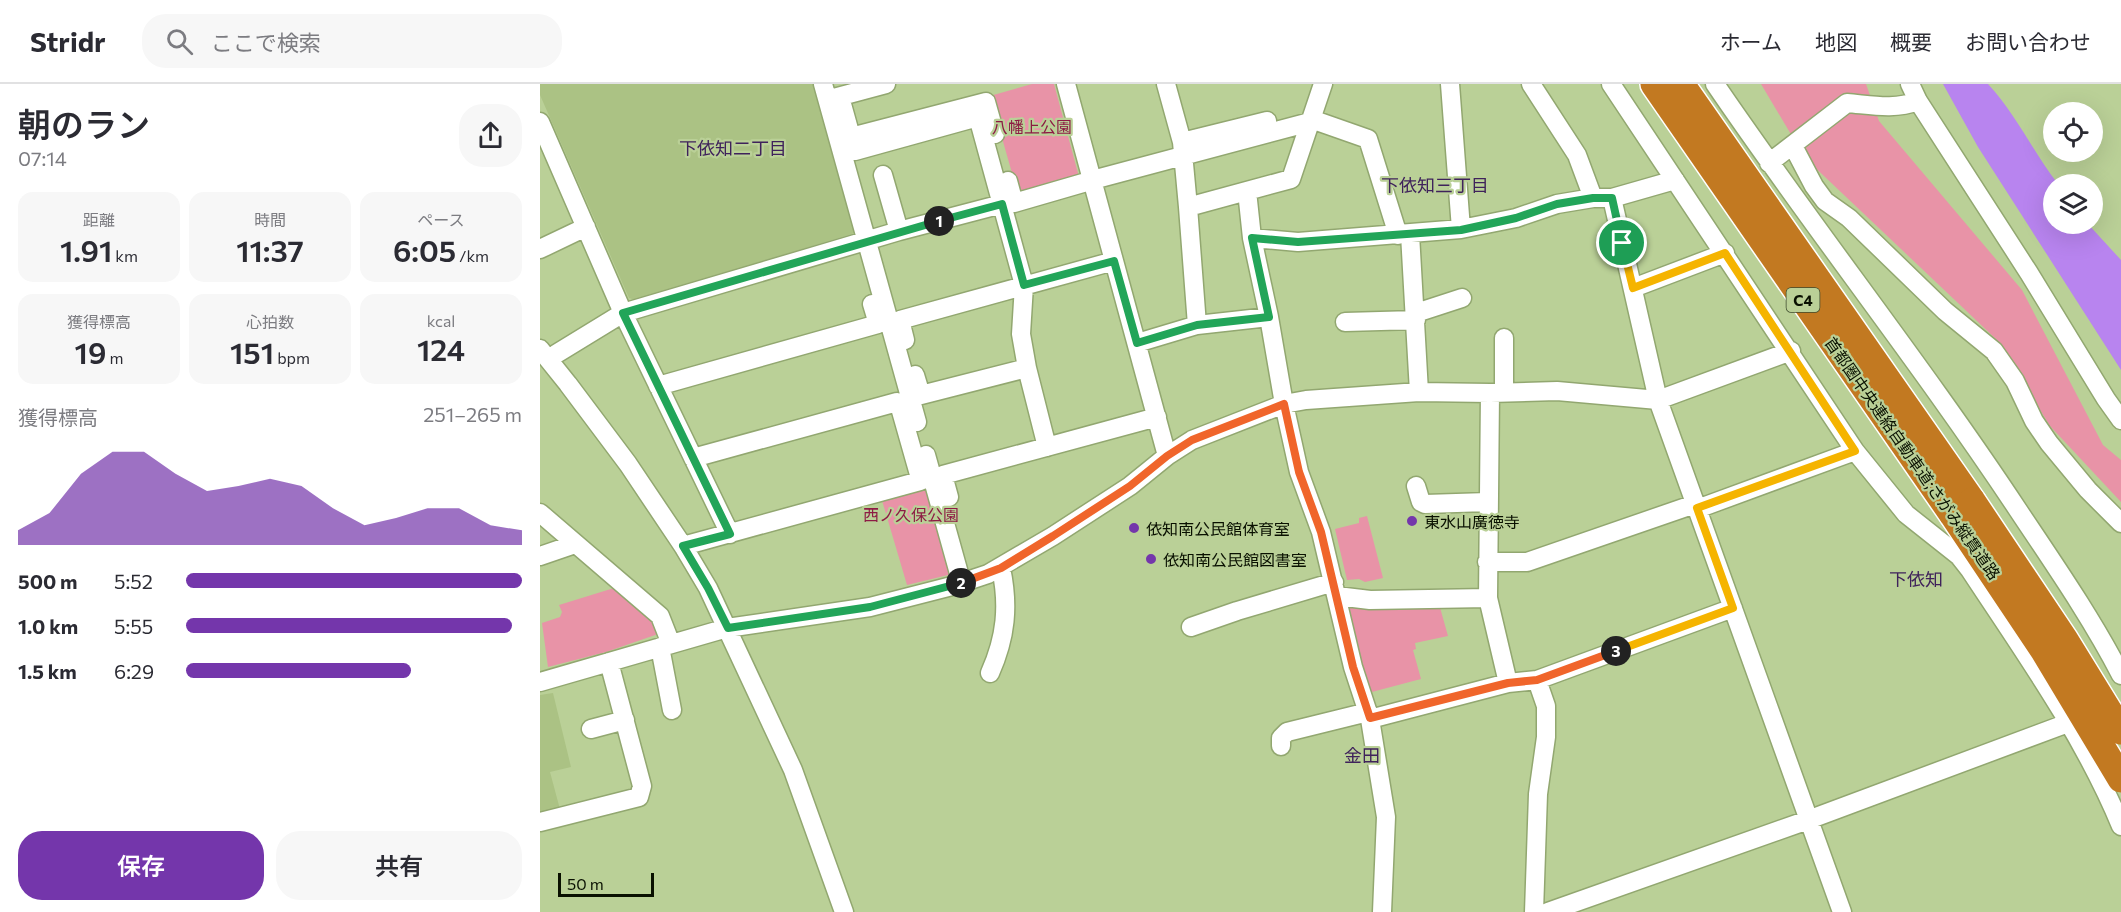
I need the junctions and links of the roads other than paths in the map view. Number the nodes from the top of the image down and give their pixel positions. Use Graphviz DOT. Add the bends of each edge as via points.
graph roads {
  1 [pos="886,84"];
  2 [pos="1066,84"];
  3 [pos="1166,84"];
  4 [pos="1323,84"];
  5 [pos="1450,84"];
  6 [pos="1531,84"];
  7 [pos="1611,84"];
  8 [pos="1654,84"];
  9 [pos="1681,84"];
  10 [pos="1715,84"];
  11 [pos="1910,84"];
  12 [pos="827,95"];
  13 [pos="1918,101"];
  14 [pos="1312,117"];
  15 [pos="540,122"];
  16 [pos="851,137"];
  17 [pos="1792,146"];
  18 [pos="1182,149"];
  19 [pos="1769,163"];
  20 [pos="883,175"];
  21 [pos="1675,180"];
  22 [pos="1247,191"];
  23 [pos="1593,198"];
  24 [pos="1612,198"];
  25 [pos="1002,204"];
  26 [pos="1188,207"];
  27 [pos="586,227"];
  28 [pos="1461,230"];
  29 [pos="899,231"];
  30 [pos="1404,235"];
  31 [pos="1252,238"];
  32 [pos="861,243"];
  33 [pos="540,249"];
  34 [pos="1725,253"];
  35 [pos="1114,261"];
  36 [pos="1024,285"];
  37 [pos="1633,288"];
  38 [pos="1462,298"];
  39 [pos="623,313"];
  40 [pos="1269,317"];
  41 [pos="1416,317"];
  42 [pos="1344,322"];
  43 [pos="1197,325"];
  44 [pos="1504,338"];
  45 [pos="1137,343"];
  46 [pos="1791,351"];
  47 [pos="548,352"];
  48 [pos="1027,368"];
  49 [pos="658,386"];
  50 [pos="1419,392"];
  51 [pos="1497,393"];
  52 [pos="1658,400"];
  53 [pos="1284,404"];
  54 [pos="1157,417"];
  55 [pos="2121,420"];
  56 [pos="1047,447"];
  57 [pos="1855,451"];
  58 [pos="1167,456"];
  59 [pos="693,459"];
  60 [pos="1416,486"];
  61 [pos="1488,502"];
  62 [pos="1696,506"];
  63 [pos="1962,508"];
  64 [pos="540,513"];
  65 [pos="2121,523"];
  66 [pos="730,534"];
  67 [pos="575,544"];
  68 [pos="683,546"];
  69 [pos="540,556"];
  70 [pos="1487,562"];
  71 [pos="1001,568"];
  72 [pos="966,579"];
  73 [pos="1336,589"];
  74 [pos="1488,598"];
  75 [pos="1733,608"];
  76 [pos="1191,627"];
  77 [pos="728,628"];
  78 [pos="2097,632"];
  79 [pos="665,646"];
  80 [pos="609,662"];
  81 [pos="2036,670"];
  82 [pos="990,673"];
  83 [pos="2121,675"];
  84 [pos="1537,680"];
  85 [pos="540,682"];
  86 [pos="1508,683"];
  87 [pos="672,710"];
  88 [pos="1369,716"];
  89 [pos="625,720"];
  90 [pos="2068,723"];
  91 [pos="591,729"];
  92 [pos="2121,731"];
  93 [pos="1281,746"];
  94 [pos="2121,779"];
  95 [pos="1808,820"];
  96 [pos="540,822"];
  97 [pos="2121,826"];
  98 [pos="844,912"];
  99 [pos="1382,912"];
  100 [pos="1534,912"];
  101 [pos="1548,912"];
  102 [pos="1842,912"];
  1 -- 12 [label="street"];
  2 -- 35 [label="street"];
  3 -- 18 [label="street"];
  4 -- 14 [label="street"];
  5 -- 28 [label="street"];
  6 -- 23 [label="street" via="1577,155"];
  7 -- 21 [label="street"];
  8 -- 63 [label="highway, 首都圏中央連絡自動車道;さがみ縦貫道路 / C4"];
  9 -- 63 [label="highway, 首都圏中央連絡自動車道;さがみ縦貫道路 / C4"];
  10 -- 19 [label="street"];
  11 -- 13 [label="street"];
  12 -- 16 [label="street"];
  12 -- 32 [label="street"];
  13 -- 17 [label="street" via="1884,108 1847,103"];
  13 -- 55 [label="street"];
  14 -- 18 [label="street"];
  14 -- 22 [label="street" via="1291,179"];
  14 -- 30 [label="street" via="1368,139"];
  15 -- 27 [label="street"];
  16 -- 18 [label="street" via="986,102 1014,202 1092,181"];
  16 -- 25 [label="street" via="855,151 978,117"];
  17 -- 19 [label="street"];
  17 -- 65 [label="street" via="1825,201 1849,218 1994,351 2049,443"];
  18 -- 26 [label="street"];
  19 -- 78 [label="street" via="1982,456"];
  20 -- 29 [label="street"];
  21 -- 24 [label="street"];
  21 -- 34 [label="street"];
  22 -- 26 [label="street"];
  22 -- 31 [label="street"];
  23 -- 24 [label="street"];
  23 -- 28 [label="street"];
  24 -- 37 [label="street"];
  25 -- 29 [label="street"];
  25 -- 36 [label="street"];
  26 -- 43 [label="street"];
  27 -- 33 [label="street"];
  27 -- 39 [label="street"];
  28 -- 30 [label="street"];
  29 -- 32 [label="street"];
  30 -- 31 [label="street" via="1298,242"];
  30 -- 41 [label="street"];
  31 -- 40 [label="street"];
  32 -- 39 [label="street"];
  32 -- 49 [label="street" via="878,324"];
  32 -- 72 [label="street"];
  34 -- 37 [label="street"];
  34 -- 46 [label="street"];
  35 -- 36 [label="street"];
  35 -- 45 [label="street"];
  36 -- 48 [label="street" via="1021,334"];
  36 -- 48 [label="street" via="900,320 921,395"];
  37 -- 52 [label="street"];
  38 -- 41 [label="street"];
  39 -- 47 [label="street"];
  39 -- 49 [label="street"];
  40 -- 43 [label="street"];
  40 -- 53 [label="street"];
  41 -- 42 [label="street"];
  41 -- 50 [label="street"];
  43 -- 45 [label="street"];
  44 -- 51 [label="street"];
  45 -- 54 [label="street"];
  46 -- 52 [label="street"];
  46 -- 57 [label="street"];
  47 -- 68 [label="street"];
  48 -- 56 [label="street"];
  49 -- 59 [label="street"];
  50 -- 51 [label="street"];
  50 -- 53 [label="street"];
  51 -- 52 [label="street" via="1557,391"];
  51 -- 61 [label="street"];
  52 -- 62 [label="street"];
  53 -- 58 [label="street" via="1192,440"];
  53 -- 73 [label="street" via="1299,472"];
  54 -- 56 [label="street"];
  54 -- 58 [label="street"];
  56 -- 72 [label="street" via="943,475"];
  57 -- 62 [label="street"];
  57 -- 81 [label="street" via="1906,514 1959,556"];
  58 -- 71 [label="street" via="1130,486"];
  59 -- 66 [label="street"];
  59 -- 66 [label="street" via="899,404 920,481"];
  60 -- 61 [label="street" via="1425,504"];
  61 -- 70 [label="street"];
  62 -- 70 [label="street" via="1527,562"];
  62 -- 75 [label="street"];
  63 -- 92 [label="highway, 首都圏中央連絡自動車道;さがみ縦貫道路 / C4, bridge" via="2065,640"];
  63 -- 94 [label="highway, 首都圏中央連絡自動車道;さがみ縦貫道路 / C4, bridge"];
  64 -- 67 [label="street"];
  66 -- 68 [label="street"];
  67 -- 69 [label="street"];
  67 -- 79 [label="street" via="660,616"];
  68 -- 77 [label="street"];
  70 -- 74 [label="street"];
  71 -- 72 [label="street"];
  71 -- 82 [label="street" via="1006,619"];
  72 -- 77 [label="street" via="870,607"];
  73 -- 74 [label="street" via="1370,600"];
  73 -- 76 [label="street" via="1237,611"];
  73 -- 88 [label="street" via="1353,667"];
  74 -- 86 [label="street"];
  75 -- 84 [label="street"];
  75 -- 95 [label="street"];
  77 -- 79 [label="street"];
  77 -- 98 [label="street" via="793,770"];
  78 -- 81 [label="street"];
  78 -- 83 [label="street"];
  79 -- 80 [label="street"];
  79 -- 87 [label="street"];
  80 -- 85 [label="street"];
  80 -- 89 [label="street"];
  81 -- 90 [label="street"];
  84 -- 86 [label="street"];
  84 -- 100 [label="street" via="1546,706 1546,737 1538,794"];
  86 -- 88 [label="street"];
  88 -- 93 [label="street" via="1287,732 1281,738"];
  88 -- 99 [label="street" via="1386,818"];
  89 -- 91 [label="street"];
  89 -- 96 [label="street" via="642,786 639,797"];
  90 -- 95 [label="street"];
  90 -- 97 [label="street"];
  95 -- 101 [label="street"];
  95 -- 102 [label="street"];
}
